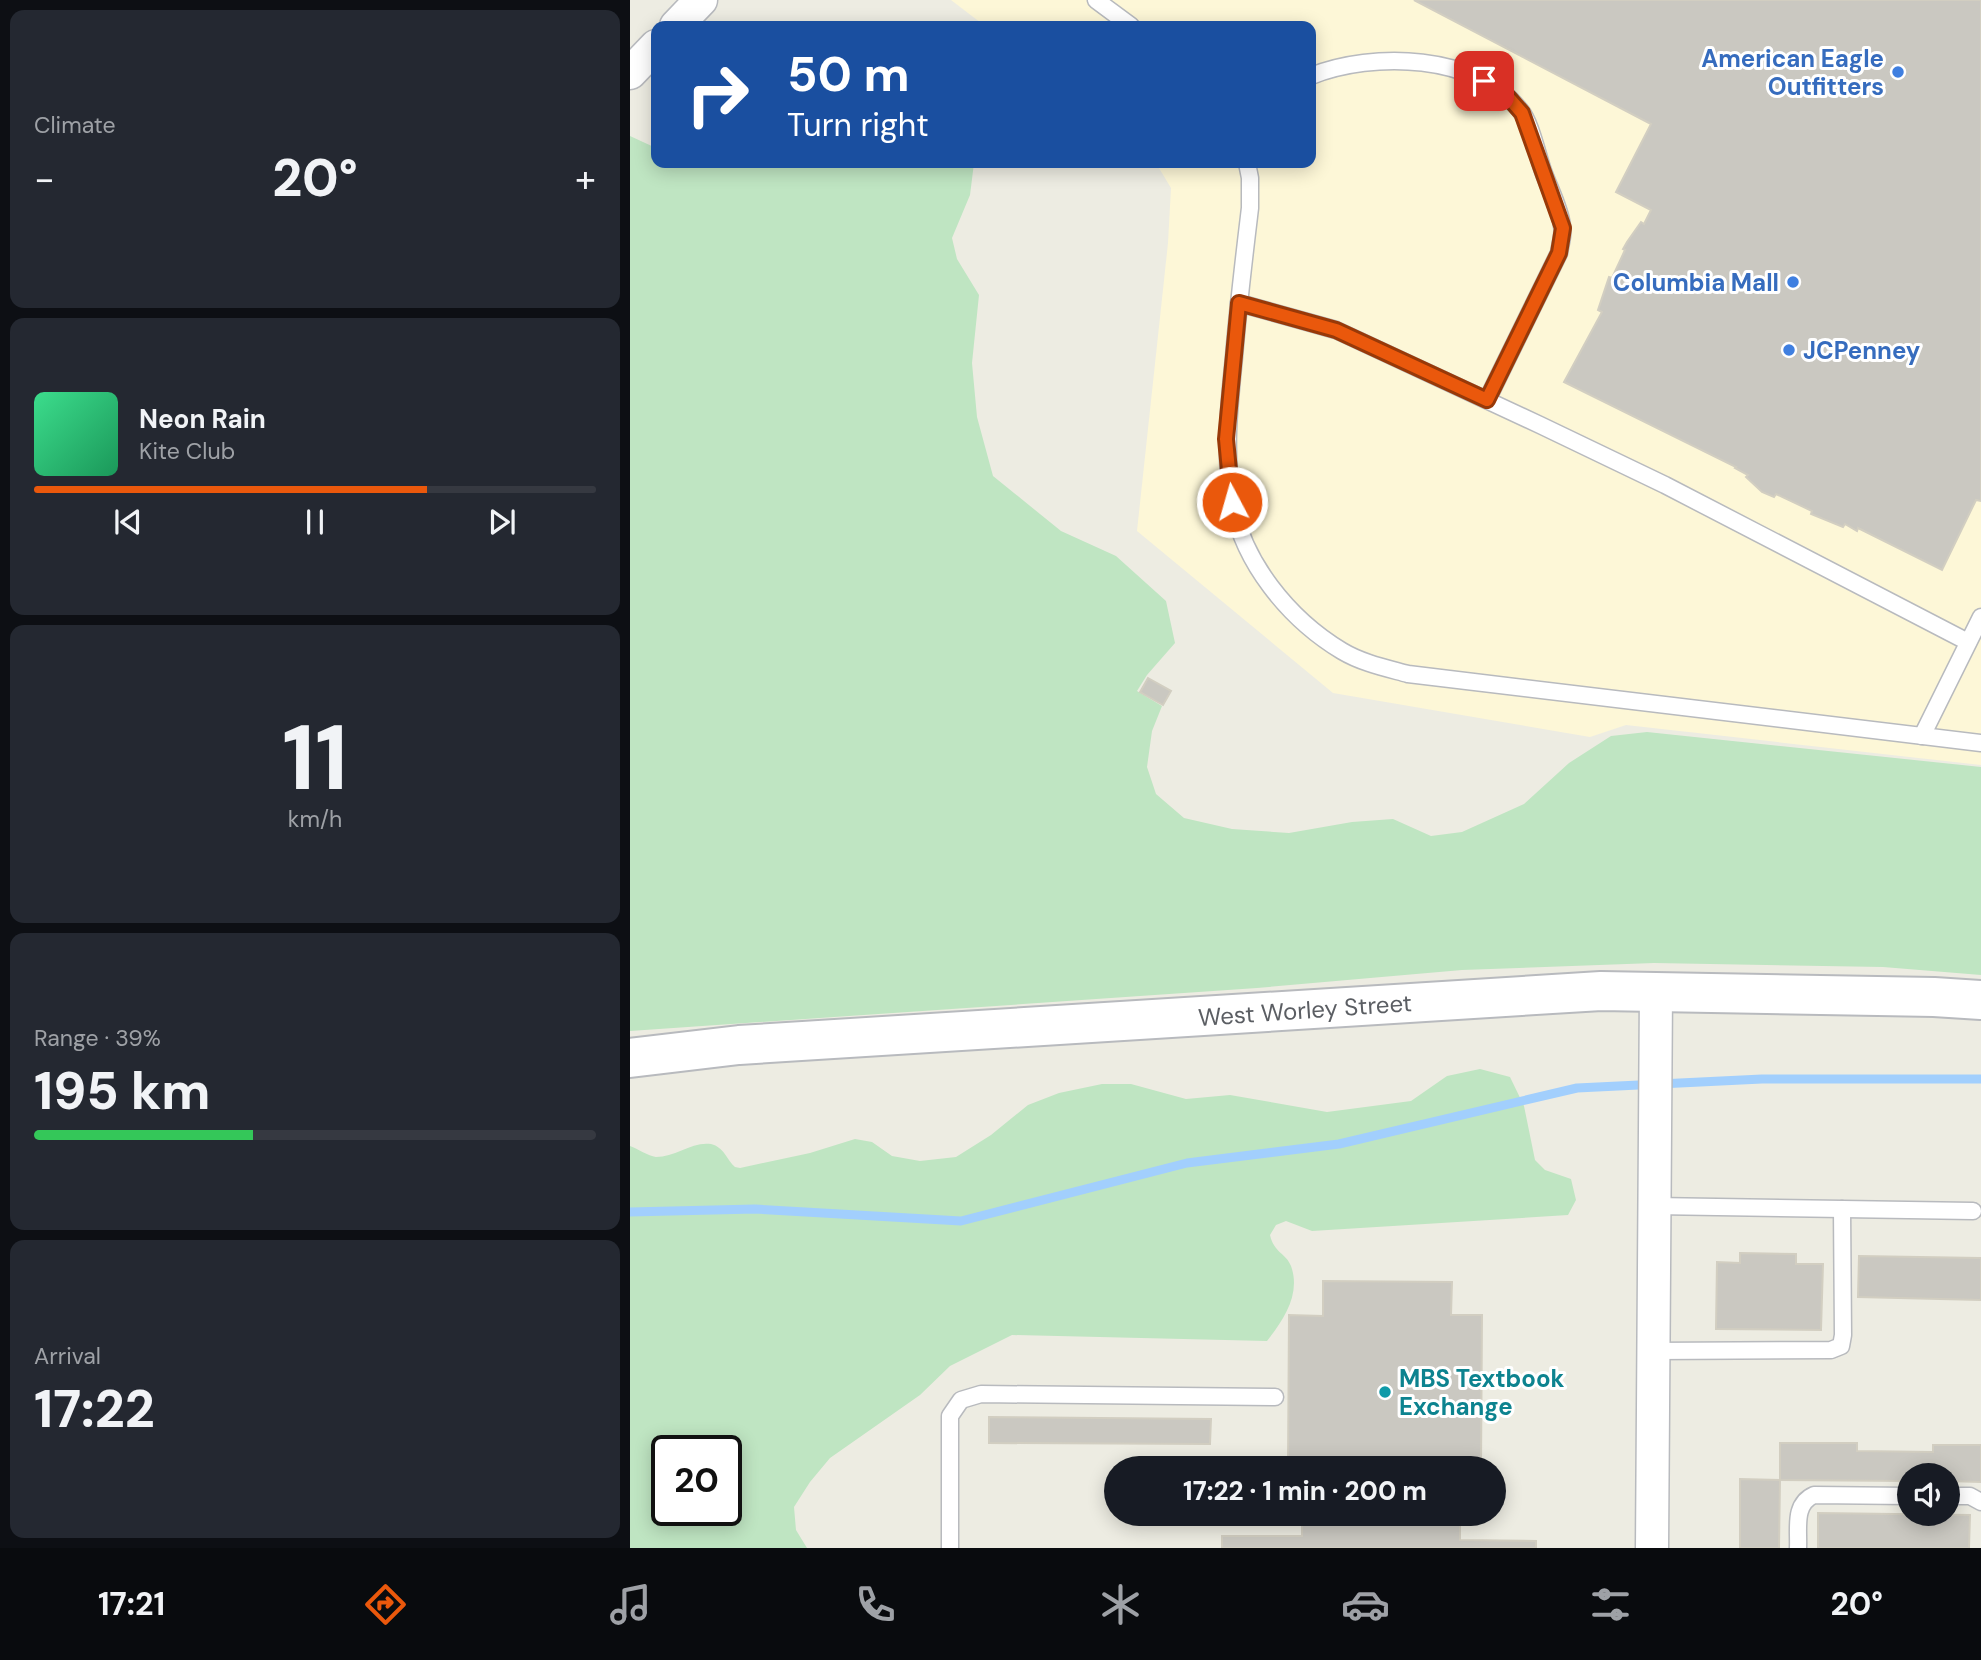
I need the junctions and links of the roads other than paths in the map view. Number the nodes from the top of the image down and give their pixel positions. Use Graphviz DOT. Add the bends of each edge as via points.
graph roads {
  1 [pos="701,0"];
  2 [pos="1096,0"];
  3 [pos="681,21"];
  4 [pos="1124,21"];
  5 [pos="651,51"];
  6 [pos="630,73"];
  7 [pos="1316,74"];
  8 [pos="1248,168"];
  9 [pos="1239,303"];
  10 [pos="1487,400"];
  11 [pos="1981,617"];
  12 [pos="1968,642"];
  13 [pos="1922,737"];
  14 [pos="1981,743"];
  15 [pos="1656,991"];
  16 [pos="1981,1000"];
  17 [pos="630,1058"];
  18 [pos="1654,1206"];
  19 [pos="1842,1209"];
  20 [pos="1973,1211"];
  21 [pos="1653,1351"];
  22 [pos="1275,1397"];
  23 [pos="1897,1496"];
  24 [pos="1960,1496"];
  25 [pos="1981,1502"];
  26 [pos="950,1548"];
  27 [pos="1652,1548"];
  28 [pos="1798,1548"];
  1 -- 3 [label="street"];
  2 -- 4 [label="lane"];
  5 -- 6 [label="street"];
  7 -- 10 [label="lane" via="1374,62 1421,62 1468,72 1501,89 1522,113 1563,228 1559,253"];
  8 -- 9 [label="lane" via="1250,208"];
  9 -- 10 [label="lane" via="1336,330"];
  9 -- 13 [label="lane" via="1226,439 1232,502 1244,541 1279,597 1315,633 1344,652 1408,674"];
  10 -- 12 [label="lane" via="1652,478"];
  11 -- 12 [label="lane"];
  12 -- 13 [label="lane"];
  13 -- 14 [label="lane"];
  15 -- 16 [label="street, West Worley Street"];
  15 -- 17 [label="street, West Worley Street" via="739,1045"];
  15 -- 18 [label="street"];
  18 -- 19 [label="lane"];
  18 -- 21 [label="street"];
  19 -- 20 [label="lane"];
  19 -- 21 [label="lane" via="1841,1346 1831,1350"];
  21 -- 27 [label="street"];
  22 -- 26 [label="lane" via="981,1394 961,1400 950,1416"];
  23 -- 28 [label="lane" via="1814,1495 1805,1499 1799,1516"];
  24 -- 25 [label="lane"];
}
